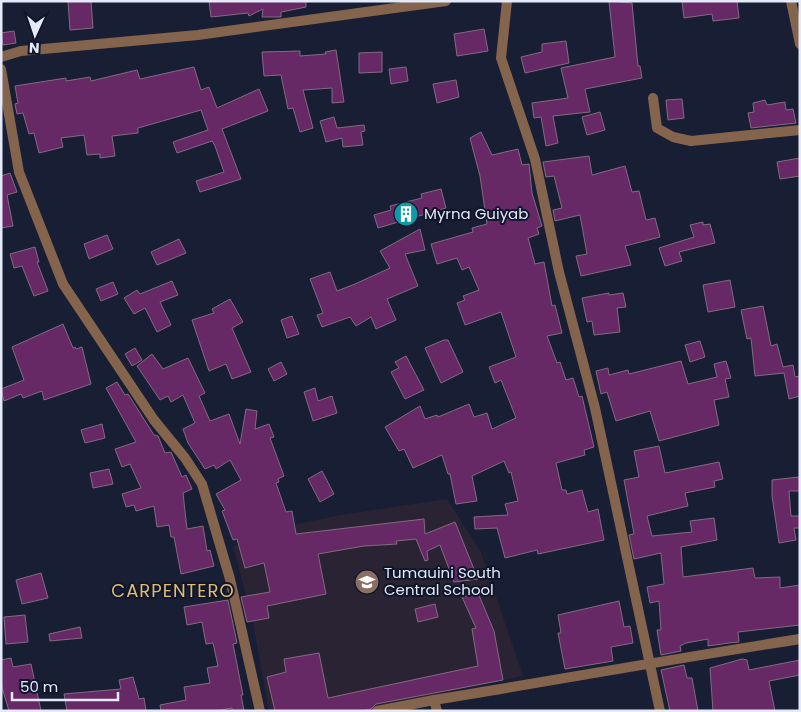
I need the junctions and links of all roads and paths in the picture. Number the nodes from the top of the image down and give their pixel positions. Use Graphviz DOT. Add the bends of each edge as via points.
graph roads {
  1 [pos="446,1"];
  2 [pos="507,1"];
  3 [pos="791,1"];
  4 [pos="800,44"];
  5 [pos="1,57"];
  6 [pos="1,69"];
  7 [pos="653,98"];
  8 [pos="800,130"];
  9 [pos="800,639"];
  10 [pos="650,662"];
  11 [pos="434,700"];
  12 [pos="260,711"];
  13 [pos="377,711"];
  14 [pos="437,711"];
  15 [pos="660,711"];
  1 -- 5 [label="street" via="198,35 21,51"];
  2 -- 10 [label="street" via="501,58 535,159 559,272 595,408"];
  3 -- 4 [label="street"];
  6 -- 12 [label="street" via="19,172 63,284 102,345 202,484 230,579"];
  7 -- 8 [label="street" via="657,128 680,140"];
  9 -- 10 [label="street"];
  10 -- 11 [label="street"];
  10 -- 15 [label="street"];
  11 -- 13 [label="street"];
  11 -- 14 [label="street"];
}
